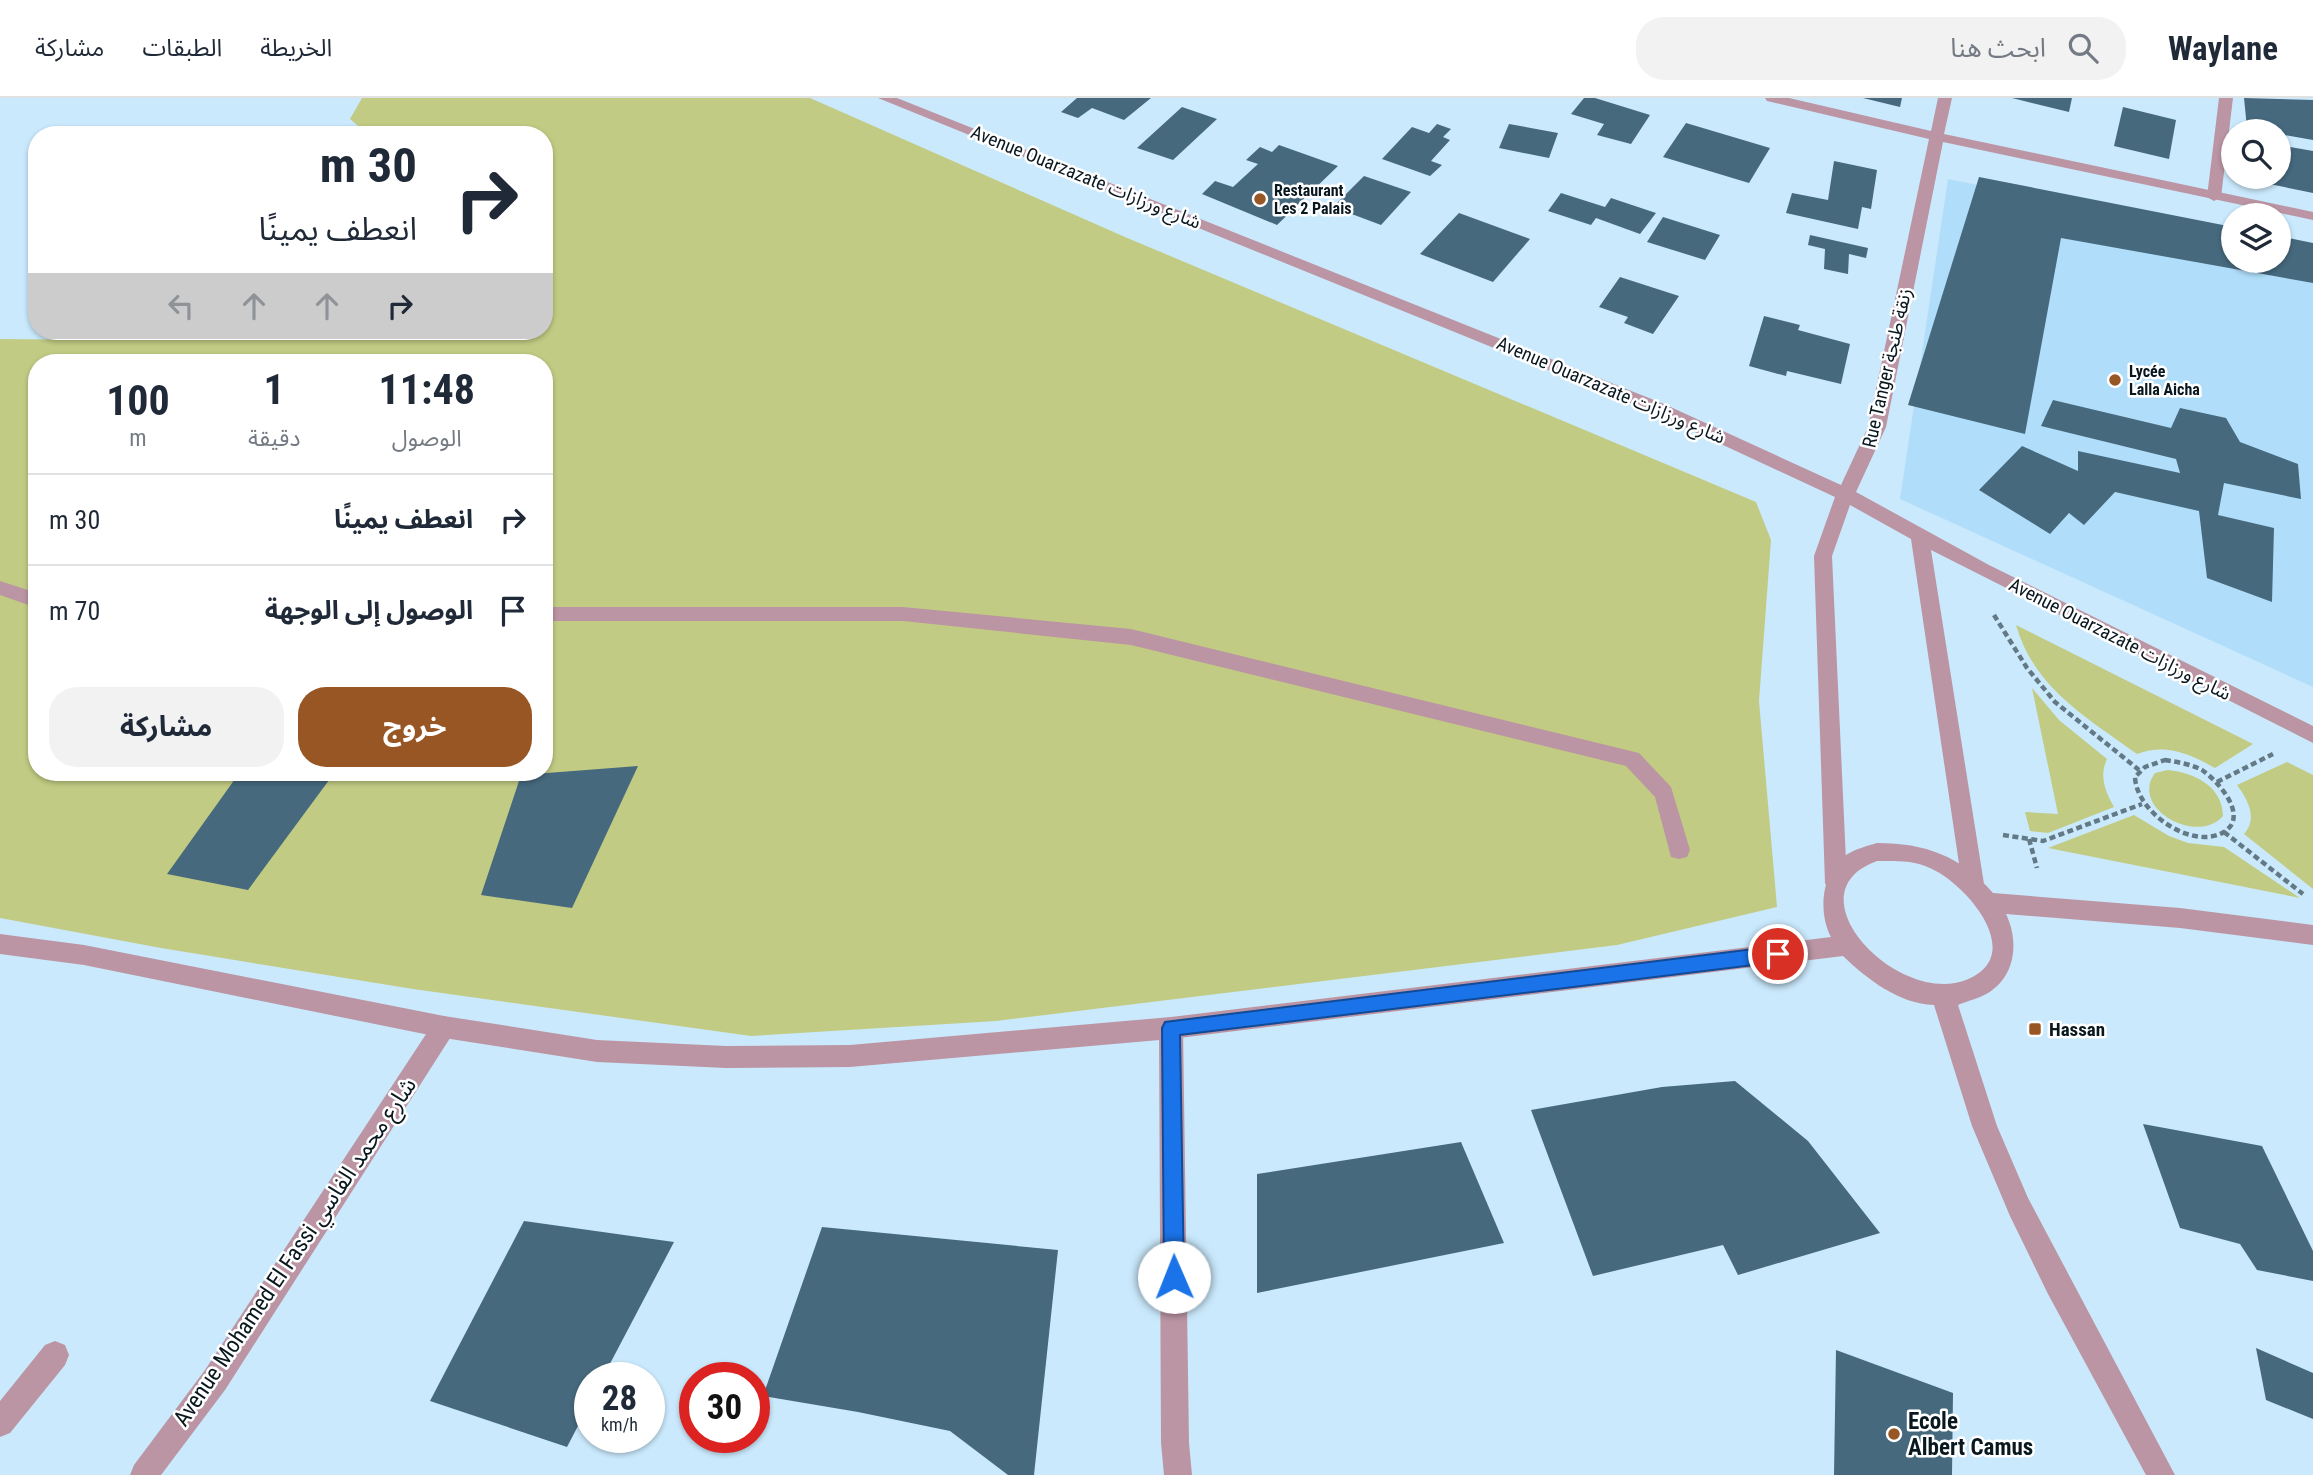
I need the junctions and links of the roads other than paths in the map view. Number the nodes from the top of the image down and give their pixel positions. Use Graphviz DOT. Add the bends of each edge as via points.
graph roads {
  1 [pos="885,98"];
  2 [pos="1772,98"];
  3 [pos="1945,98"];
  4 [pos="2225,98"];
  5 [pos="1937,137"];
  6 [pos="2214,197"];
  7 [pos="2313,216"];
  8 [pos="1845,494"];
  9 [pos="1920,536"];
  10 [pos="0,588"];
  11 [pos="28,598"];
  12 [pos="553,614"];
  13 [pos="2312,735"];
  14 [pos="1679,850"];
  15 [pos="1836,883"];
  16 [pos="1973,884"];
  17 [pos="1990,903"];
  18 [pos="2313,935"];
  19 [pos="0,944"];
  20 [pos="1848,945"];
  21 [pos="1943,996"];
  22 [pos="444,1027"];
  23 [pos="1171,1028"];
  24 [pos="55,1355"];
  25 [pos="0,1423"];
  26 [pos="1175,1443"];
  27 [pos="144,1475"];
  28 [pos="1162,1475"];
  29 [pos="1178,1475"];
  30 [pos="2161,1475"];
  1 -- 8 [label="street, Avenue Ouarzazate شارع ورزازات" via="1569,370"];
  2 -- 5 [label="street"];
  3 -- 5 [label="street, Rue Tanger زنقة طنجة"];
  4 -- 6 [label="street"];
  5 -- 6 [label="street"];
  5 -- 8 [label="street, Rue Tanger زنقة طنجة" via="1877,427 1865,461"];
  6 -- 7 [label="street"];
  8 -- 9 [label="street, Avenue Ouarzazate شارع ورزازات"];
  8 -- 15 [label="street, Rue Tanger زنقة طنجة" via="1827,534 1823,556"];
  9 -- 13 [label="street, Avenue Ouarzazate شارع ورزازات"];
  9 -- 16 [label="street"];
  10 -- 11 [label="street"];
  12 -- 14 [label="street" via="903,614 1131,637 1632,759 1664,793"];
  15 -- 16 [label="street" via="1852,862 1877,852 1909,852 1942,862"];
  15 -- 20 [label="street" via="1834,913"];
  16 -- 17 [label="street"];
  17 -- 18 [label="street" via="2180,918"];
  17 -- 21 [label="street" via="2002,930 2003,956 1993,977 1972,992"];
  19 -- 22 [label="street" via="84,955"];
  20 -- 21 [label="street" via="1890,982 1917,993"];
  20 -- 23 [label="street"];
  21 -- 30 [label="street" via="2002,1170"];
  22 -- 23 [label="street" via="597,1051 726,1057 850,1056"];
  22 -- 27 [label="street, Avenue Mohamed El Fassi شارع محمد الفاسي" via="215,1380"];
  23 -- 26 [label="street"];
  24 -- 25 [label="street"];
  26 -- 28 [label="street"];
  26 -- 29 [label="street"];
}
